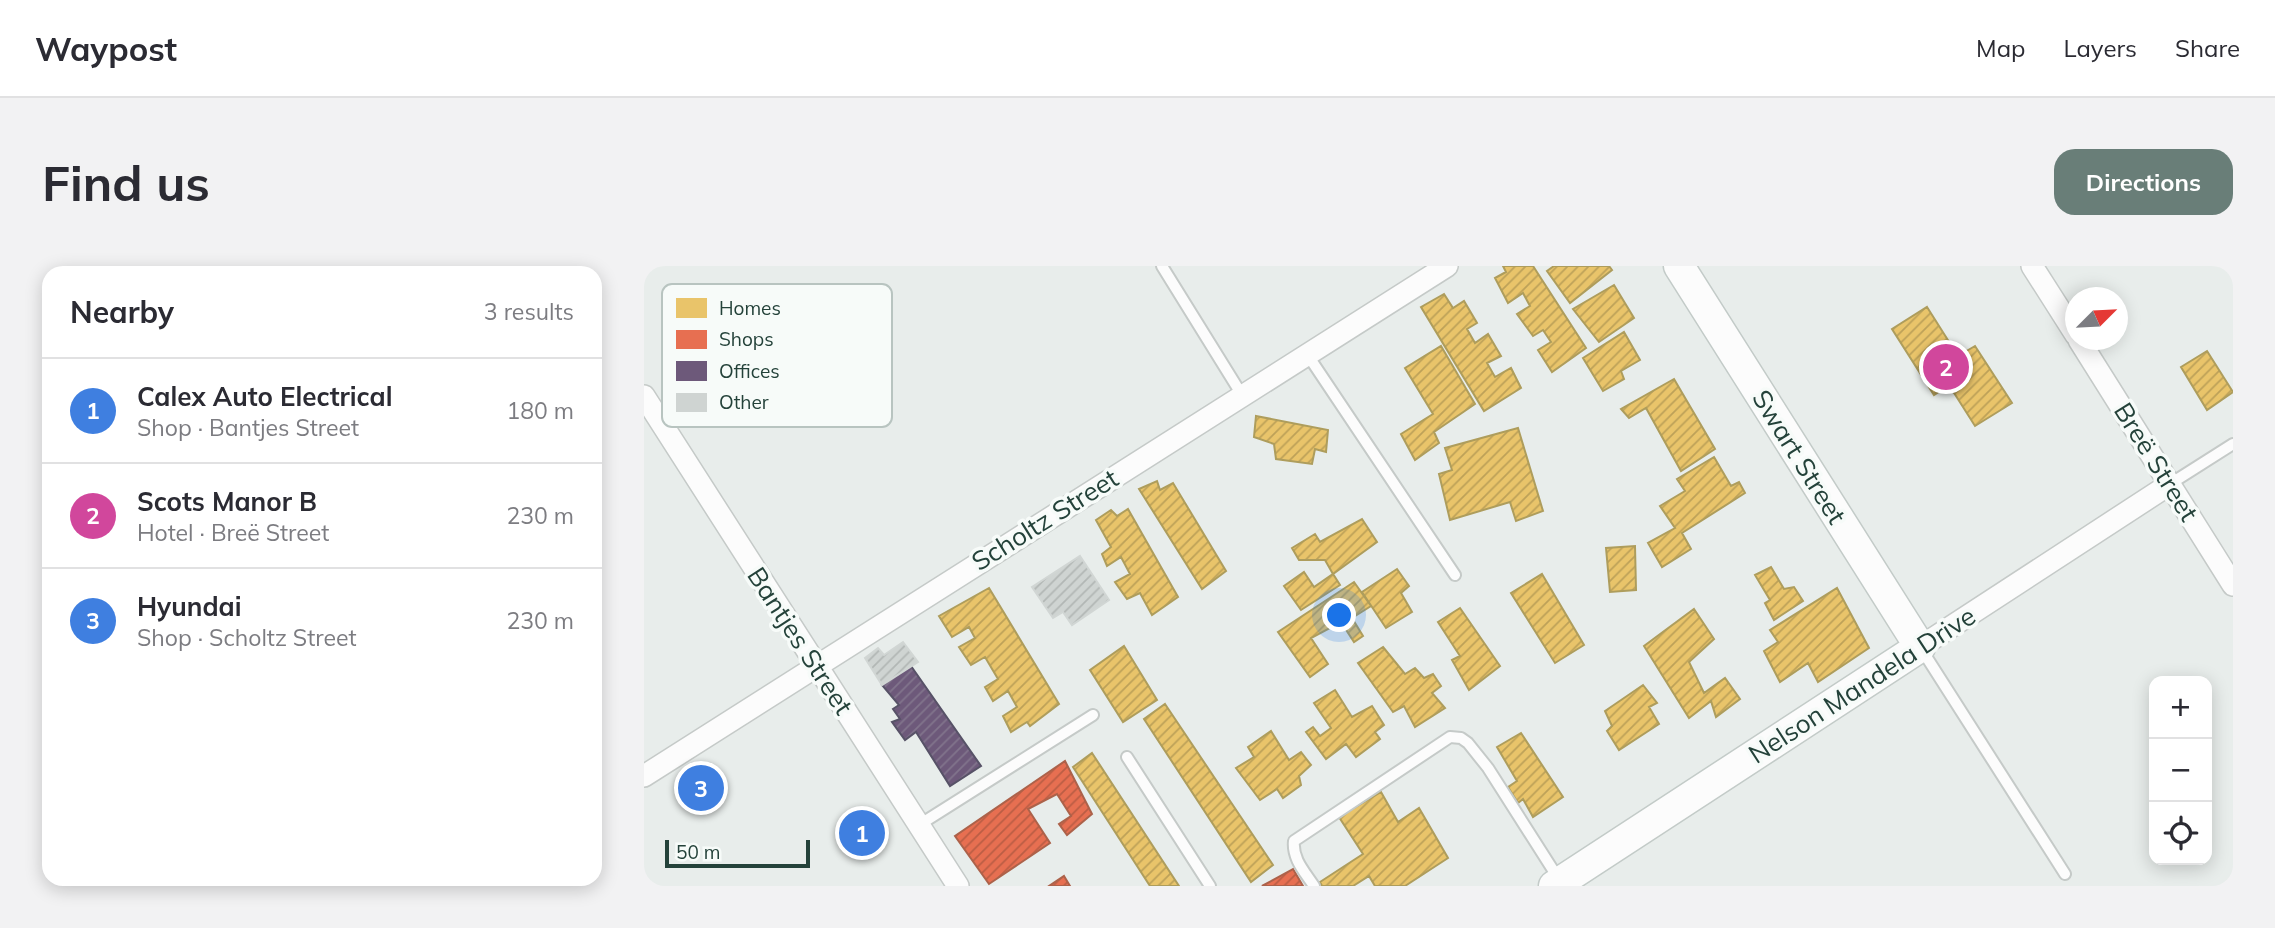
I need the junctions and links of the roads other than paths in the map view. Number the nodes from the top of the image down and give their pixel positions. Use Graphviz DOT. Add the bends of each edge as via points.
graph roads {
  1 [pos="1162,266"];
  2 [pos="1447,266"];
  3 [pos="1679,266"];
  4 [pos="2032,266"];
  5 [pos="2065,318"];
  6 [pos="2085,350"];
  7 [pos="1307,354"];
  8 [pos="1242,395"];
  9 [pos="644,396"];
  10 [pos="662,424"];
  11 [pos="664,427"];
  12 [pos="2233,444"];
  13 [pos="2170,484"];
  14 [pos="1455,575"];
  15 [pos="2233,585"];
  16 [pos="1920,647"];
  17 [pos="816,666"];
  18 [pos="1093,715"];
  19 [pos="1127,757"];
  20 [pos="644,776"];
  21 [pos="919,825"];
  22 [pos="2065,874"];
  23 [pos="1557,884"];
  24 [pos="958,886"];
  25 [pos="1210,886"];
  26 [pos="1314,886"];
  1 -- 8 [label="lane"];
  2 -- 7 [label="street, Scholtz Street"];
  3 -- 16 [label="main road, Swart Street"];
  4 -- 5 [label="street"];
  6 -- 13 [label="street, Breë Street"];
  7 -- 8 [label="street, Scholtz Street"];
  7 -- 14 [label="lane"];
  8 -- 17 [label="street, Scholtz Street"];
  9 -- 10 [label="street, Bantjes Street"];
  11 -- 17 [label="street, Bantjes Street"];
  12 -- 13 [label="lane"];
  13 -- 15 [label="street, Breë Street"];
  13 -- 16 [label="street, Nelson Mandela Drive"];
  16 -- 22 [label="lane"];
  16 -- 23 [label="main road, Nelson Mandela Drive"];
  17 -- 20 [label="street, Scholtz Street"];
  17 -- 21 [label="street, Bantjes Street"];
  18 -- 21 [label="lane"];
  19 -- 25 [label="lane"];
  21 -- 24 [label="street, Bantjes Street"];
  23 -- 26 [label="lane" via="1488,768 1468,743 1450,737 1294,841 1297,861"];
}
